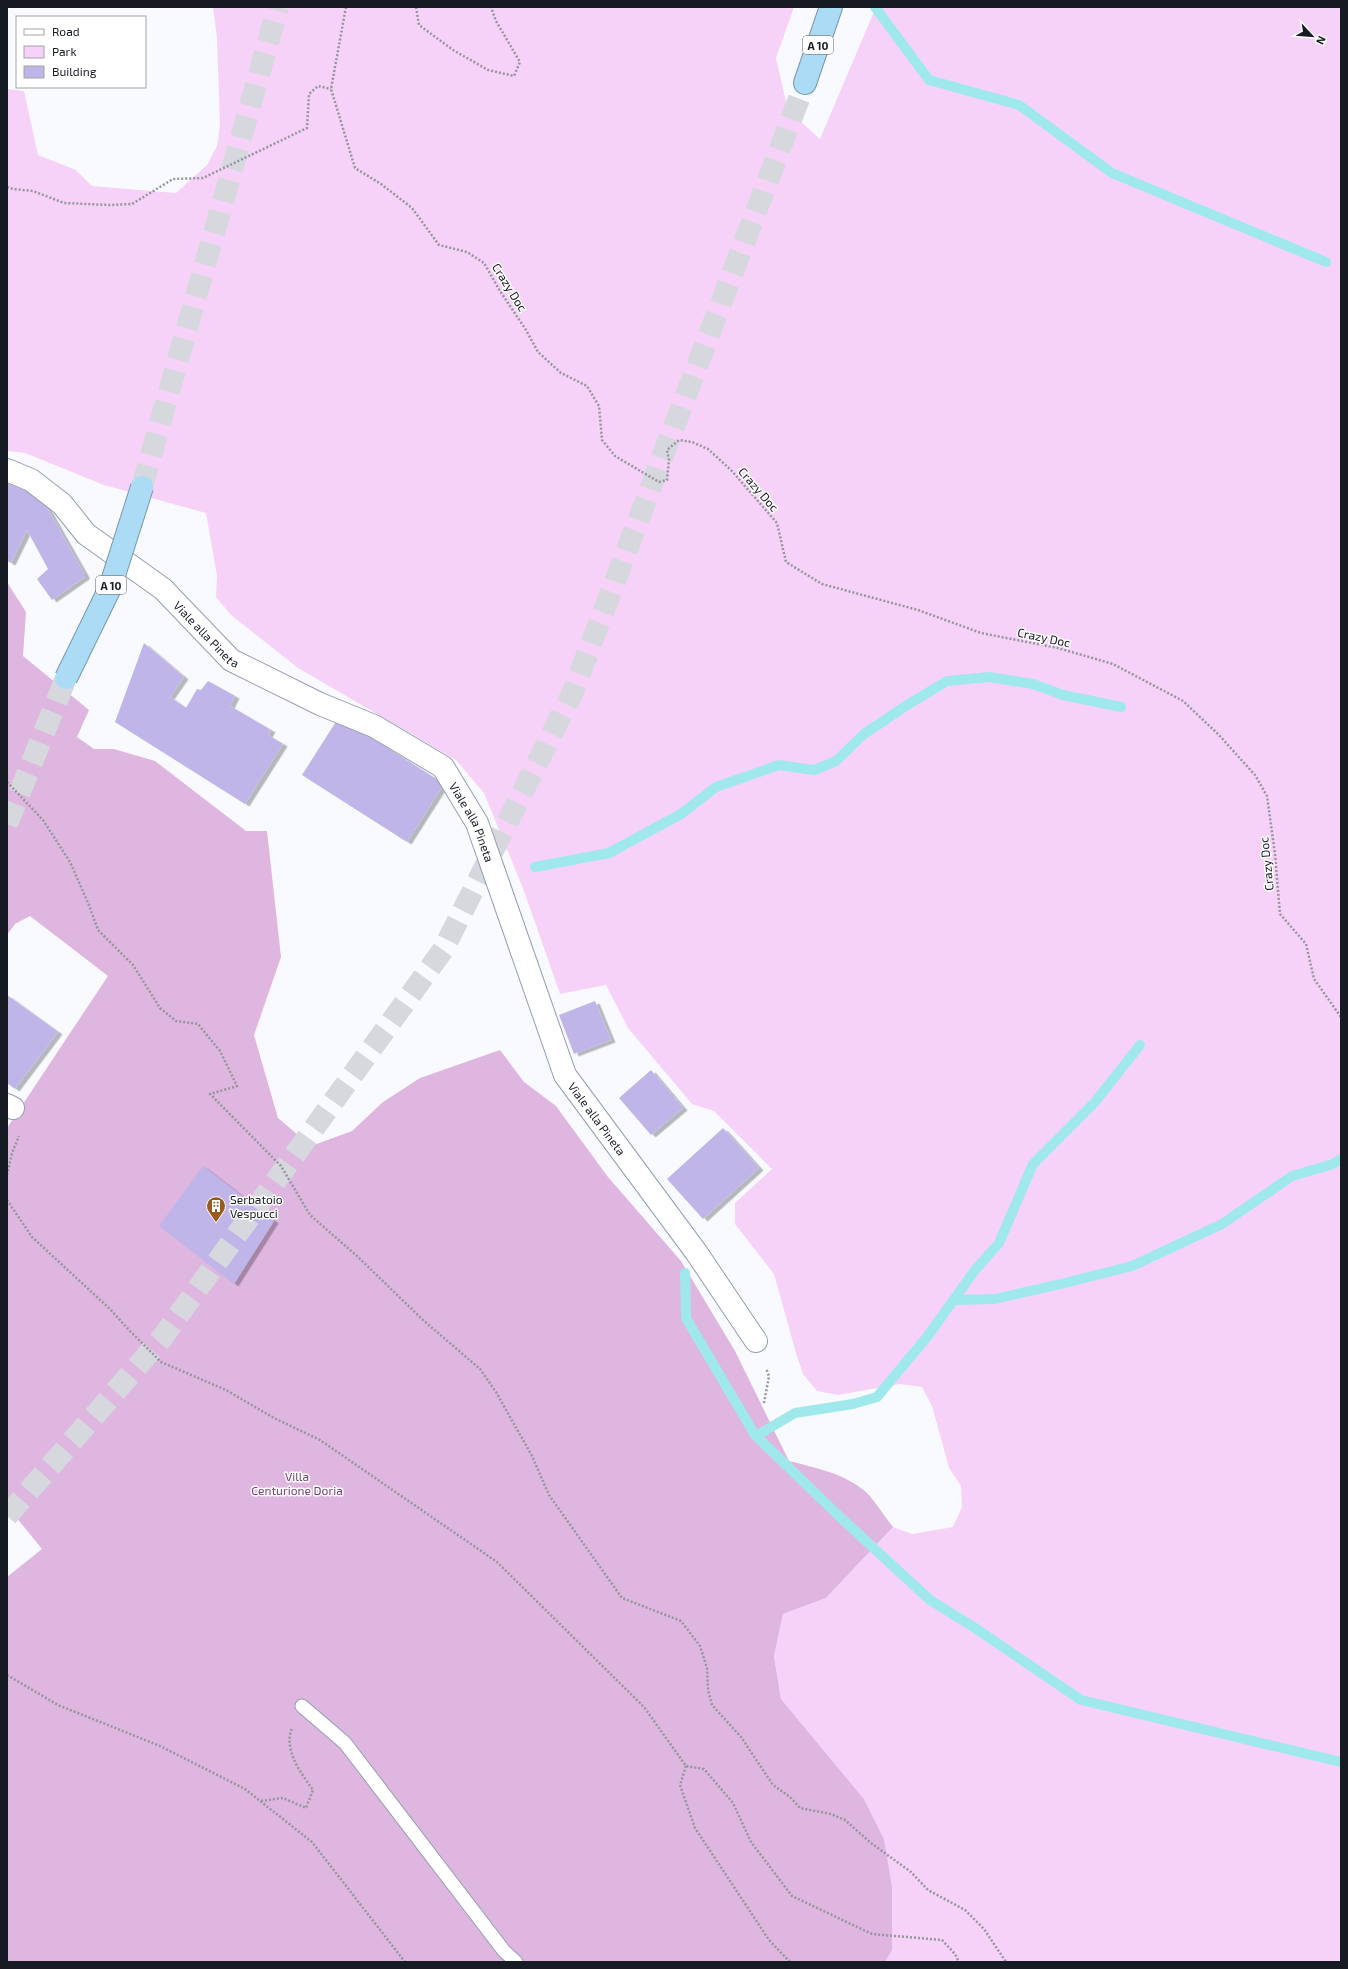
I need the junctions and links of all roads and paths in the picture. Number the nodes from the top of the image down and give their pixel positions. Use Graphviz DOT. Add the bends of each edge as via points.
graph roads {
  1 [pos="346,7"];
  2 [pos="416,7"];
  3 [pos="491,7"];
  4 [pos="831,7"];
  5 [pos="805,83"];
  6 [pos="331,89"];
  7 [pos="7,187"];
  8 [pos="7,470"];
  9 [pos="142,487"];
  10 [pos="66,678"];
  11 [pos="7,782"];
  12 [pos="1341,1017"];
  13 [pos="10,1106"];
  14 [pos="7,1175"];
  15 [pos="7,1200"];
  16 [pos="756,1341"];
  17 [pos="764,1403"];
  18 [pos="7,1675"];
  19 [pos="302,1706"];
  20 [pos="686,1766"];
  21 [pos="260,1801"];
  22 [pos="405,1962"];
  23 [pos="516,1962"];
  24 [pos="790,1962"];
  25 [pos="960,1962"];
  26 [pos="1006,1962"];
  1 -- 6 [label="path, Crazy Doc"];
  2 -- 3 [label="path" via="418,25 453,50 488,70 514,76 520,62 496,21"];
  4 -- 5 [label="highway, A 10"];
  6 -- 7 [label="path" via="318,86 309,94 307,128 203,178 173,179 132,204 64,203 33,191"];
  6 -- 12 [label="path, Crazy Doc" via="355,168 412,208 439,245 467,252 484,263 538,352 561,373 587,386 599,406 602,440 615,456 659,482 667,480 667,450 679,440 692,442 708,449 731,470 777,524 786,562 822,584 918,610 981,633 1058,648 1113,664 1183,701 1218,734 1254,775 1267,796 1280,914 1306,944 1314,979"];
  8 -- 16 [label="street, Viale alla Pineta" via="31,480 62,504 86,534 163,589 231,660 320,704 374,726 443,767 477,823 565,1075 696,1252"];
  9 -- 10 [label="highway, A 10, bridge" via="110,588"];
  11 -- 26 [label="path" via="43,820 70,862 90,905 98,930 134,965 160,1008 176,1021 198,1024 220,1052 237,1086 210,1094 281,1166 310,1215 480,1369 532,1456 549,1495 622,1598 681,1621 700,1646 707,1668 712,1705 741,1737 773,1785 800,1808 831,1814 845,1820 910,1872 928,1890 965,1910 984,1929"];
  13 -- 14 [label="path" via="18,1112 19,1138 12,1153"];
  15 -- 20 [label="path" via="32,1237 110,1309 161,1362 226,1390 274,1418 320,1440 497,1562 644,1707"];
  16 -- 17 [label="path" via="769,1376"];
  18 -- 21 [label="path" via="58,1705 160,1746 245,1790"];
  19 -- 21 [label="path" via="290,1735 293,1759 312,1790 306,1808 283,1798"];
  19 -- 23 [label="lane" via="345,1743 504,1951"];
  20 -- 24 [label="path" via="680,1784 695,1828 769,1940"];
  20 -- 25 [label="path" via="704,1769 733,1803 751,1842 792,1896 872,1934 942,1940"];
  21 -- 22 [label="path" via="312,1842"];
}
